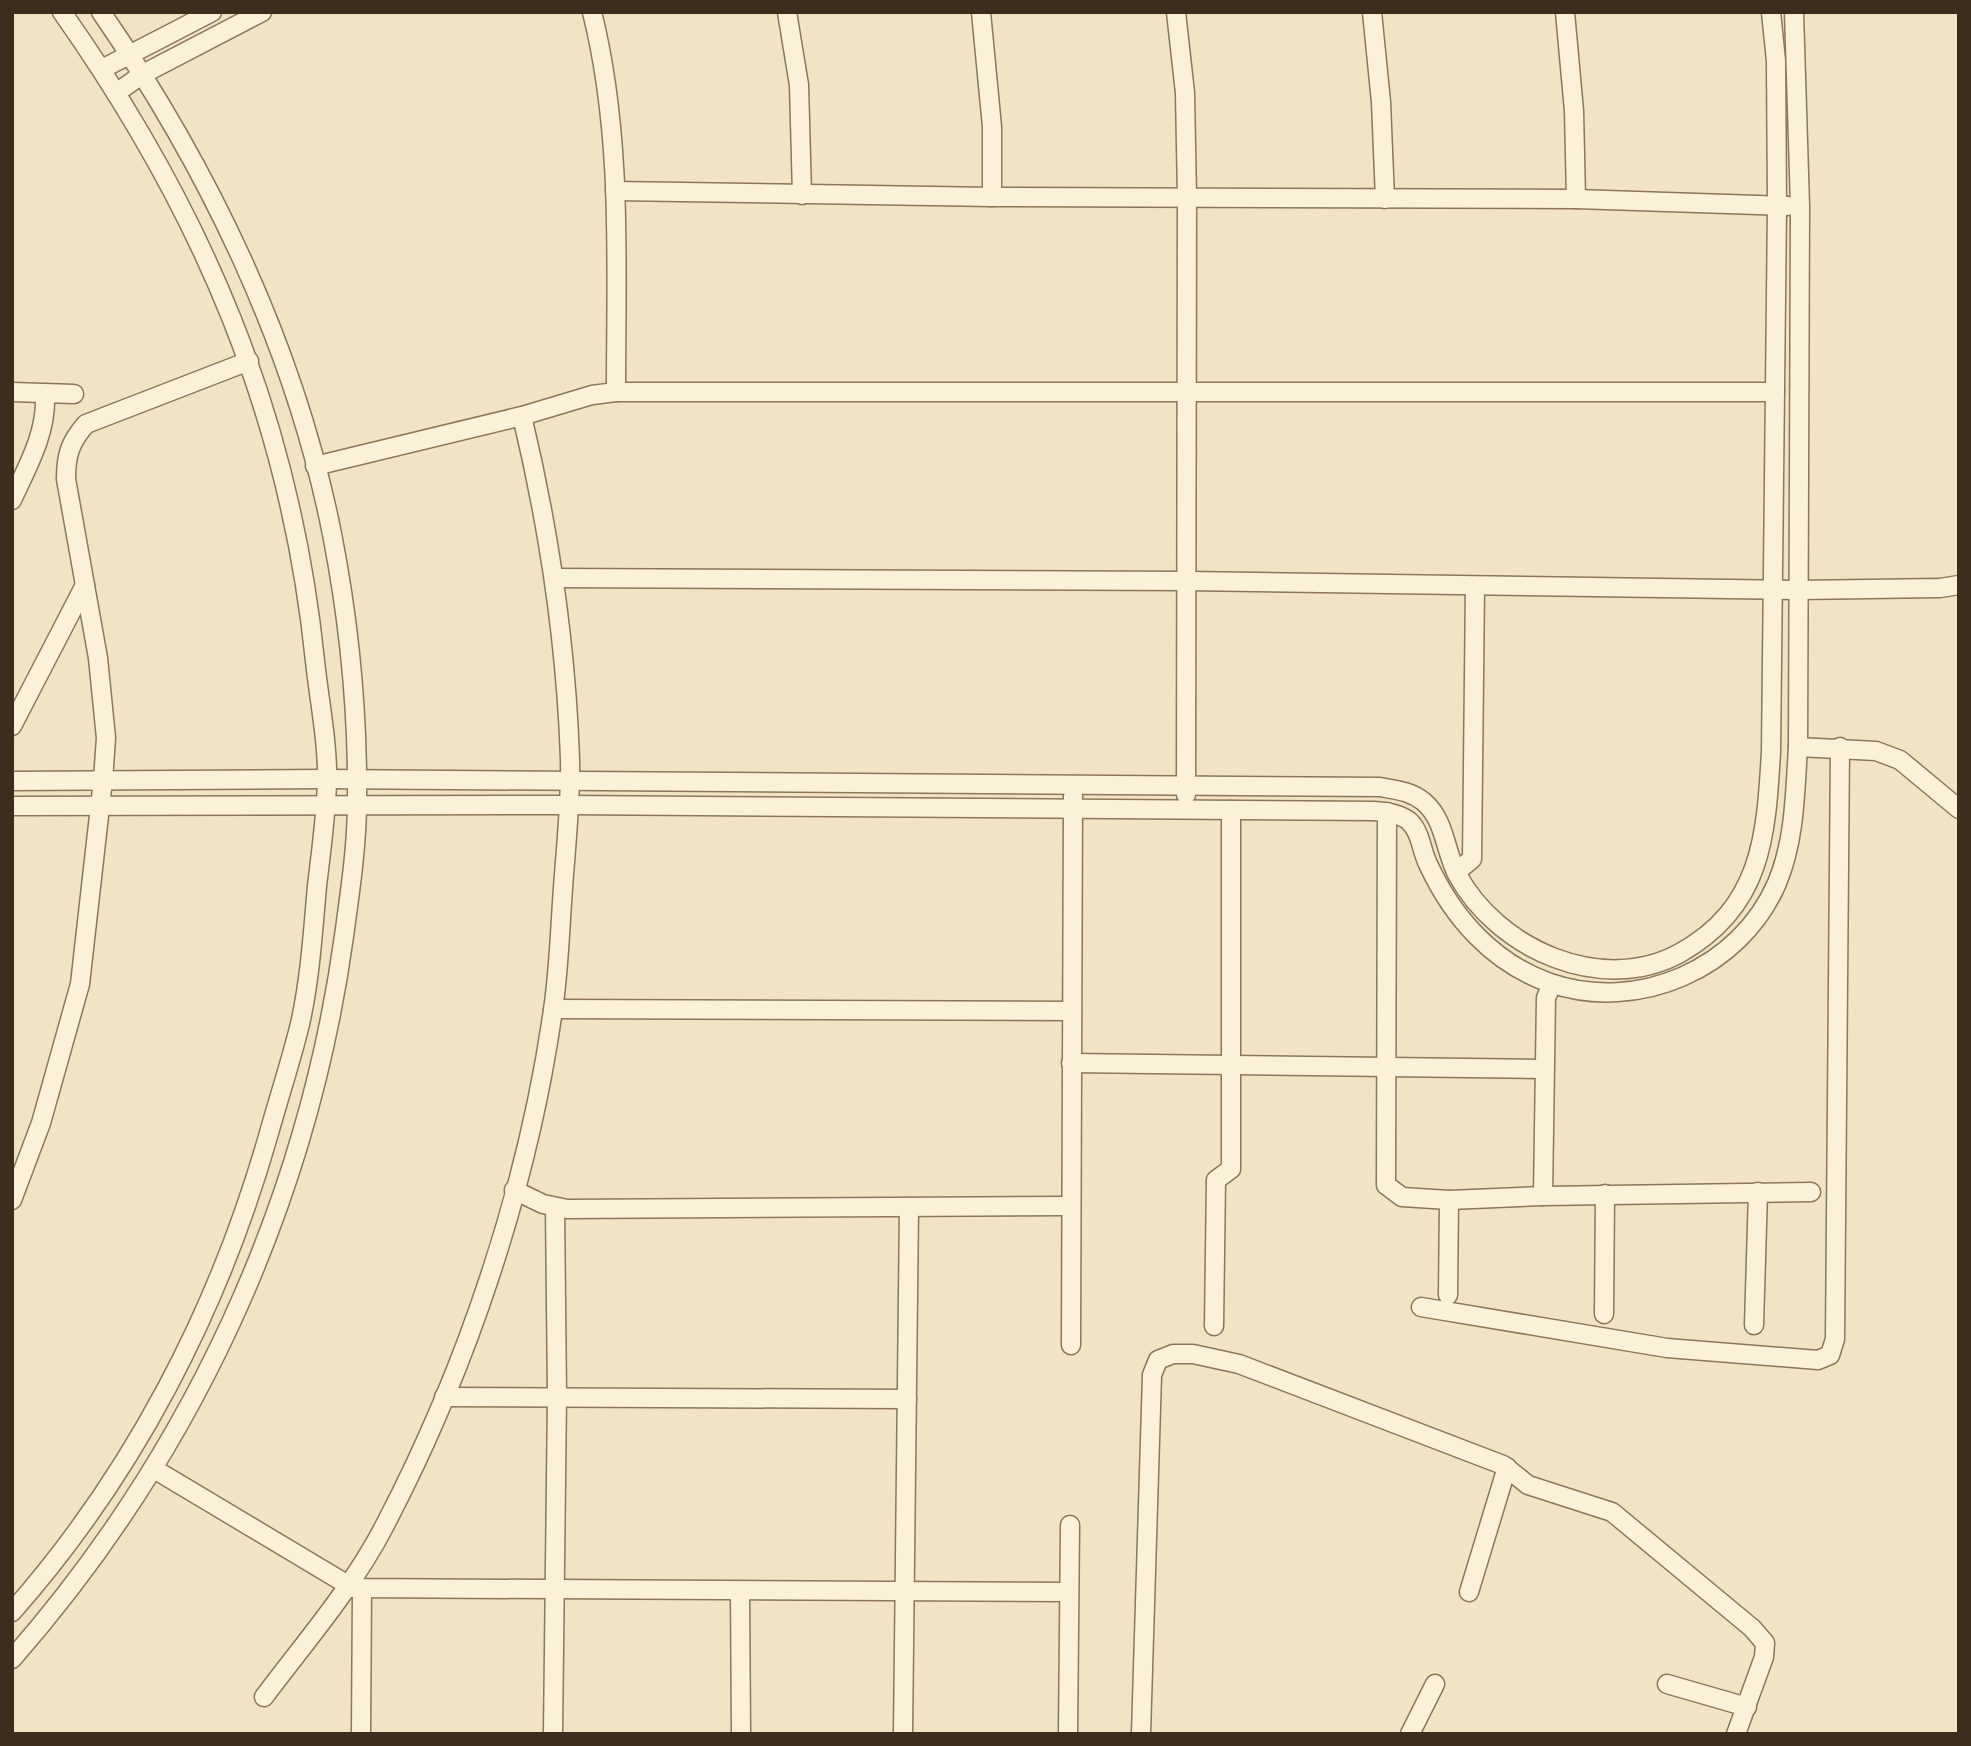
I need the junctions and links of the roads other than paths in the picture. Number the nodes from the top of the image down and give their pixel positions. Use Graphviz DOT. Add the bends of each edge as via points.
graph roads {
  1 [pos="62,12"];
  2 [pos="102,12"];
  3 [pos="212,12"];
  4 [pos="262,12"];
  5 [pos="592,12"];
  6 [pos="787,12"];
  7 [pos="981,12"];
  8 [pos="1176,12"];
  9 [pos="1372,12"];
  10 [pos="1565,12"];
  11 [pos="1771,12"];
  12 [pos="1794,12"];
  13 [pos="130,53"];
  14 [pos="102,69"];
  15 [pos="143,74"];
  16 [pos="116,93"];
  17 [pos="615,191"];
  18 [pos="802,195"];
  19 [pos="992,197"];
  20 [pos="1187,198"];
  21 [pos="1385,199"];
  22 [pos="1576,199"];
  23 [pos="1777,206"];
  24 [pos="1800,206"];
  25 [pos="249,361"];
  26 [pos="1188,390"];
  27 [pos="12,392"];
  28 [pos="616,392"];
  29 [pos="1775,392"];
  30 [pos="45,394"];
  31 [pos="74,394"];
  32 [pos="522,416"];
  33 [pos="315,466"];
  34 [pos="12,500"];
  35 [pos="556,578"];
  36 [pos="1188,581"];
  37 [pos="85,585"];
  38 [pos="1959,585"];
  39 [pos="1475,586"];
  40 [pos="1772,590"];
  41 [pos="1797,590"];
  42 [pos="12,726"];
  43 [pos="1798,747"];
  44 [pos="1840,747"];
  45 [pos="327,779"];
  46 [pos="357,779"];
  47 [pos="103,780"];
  48 [pos="12,781"];
  49 [pos="569,782"];
  50 [pos="1072,785"];
  51 [pos="1186,786"];
  52 [pos="569,805"];
  53 [pos="12,806"];
  54 [pos="100,806"];
  55 [pos="358,806"];
  56 [pos="325,807"];
  57 [pos="1074,807"];
  58 [pos="1185,809"];
  59 [pos="1959,809"];
  60 [pos="1231,810"];
  61 [pos="1387,812"];
  62 [pos="1456,872"];
  63 [pos="1552,984"];
  64 [pos="553,1009"];
  65 [pos="1072,1011"];
  66 [pos="1071,1063"];
  67 [pos="1231,1065"];
  68 [pos="1386,1068"];
  69 [pos="1545,1069"];
  70 [pos="514,1190"];
  71 [pos="1758,1192"];
  72 [pos="1811,1192"];
  73 [pos="1605,1194"];
  74 [pos="1543,1196"];
  75 [pos="12,1200"];
  76 [pos="1449,1200"];
  77 [pos="1070,1206"];
  78 [pos="909,1207"];
  79 [pos="555,1208"];
  80 [pos="1448,1295"];
  81 [pos="1422,1307"];
  82 [pos="1604,1314"];
  83 [pos="1754,1325"];
  84 [pos="1214,1326"];
  85 [pos="1071,1345"];
  86 [pos="557,1396"];
  87 [pos="444,1397"];
  88 [pos="907,1399"];
  89 [pos="1507,1467"];
  90 [pos="154,1469"];
  91 [pos="1070,1525"];
  92 [pos="355,1588"];
  93 [pos="554,1590"];
  94 [pos="740,1591"];
  95 [pos="905,1591"];
  96 [pos="1069,1592"];
  97 [pos="1469,1592"];
  98 [pos="12,1612"];
  99 [pos="12,1659"];
  100 [pos="1435,1684"];
  101 [pos="1668,1684"];
  102 [pos="264,1697"];
  103 [pos="1747,1707"];
  104 [pos="361,1734"];
  105 [pos="553,1734"];
  106 [pos="741,1734"];
  107 [pos="903,1734"];
  108 [pos="1069,1734"];
  109 [pos="1141,1734"];
  110 [pos="1410,1734"];
  111 [pos="1736,1734"];
  1 -- 14 [label="street"];
  2 -- 13 [label="street"];
  3 -- 13 [label="street"];
  4 -- 15 [label="street"];
  5 -- 17 [label="street" via="610,108"];
  6 -- 18 [label="street" via="799,85"];
  7 -- 19 [label="street" via="992,127"];
  8 -- 20 [label="street" via="1185,93"];
  9 -- 21 [label="street"];
  10 -- 22 [label="street"];
  11 -- 23 [label="street"];
  12 -- 24 [label="street"];
  13 -- 14 [label="street"];
  13 -- 15 [label="street"];
  14 -- 16 [label="street"];
  15 -- 16 [label="street"];
  15 -- 33 [label="street" via="243,261 279,350"];
  16 -- 25 [label="street" via="211,264"];
  17 -- 18 [label="street"];
  17 -- 28 [label="street"];
  18 -- 19 [label="street"];
  19 -- 20 [label="street"];
  20 -- 21 [label="street"];
  20 -- 26 [label="street"];
  21 -- 22 [label="street"];
  22 -- 23 [label="street"];
  23 -- 24 [label="street"];
  23 -- 29 [label="street"];
  24 -- 41 [label="street"];
  25 -- 37 [label="street" via="86,425 73,439 66,458 66,479"];
  25 -- 45 [label="street" via="295,523 310,613"];
  26 -- 28 [label="street"];
  26 -- 29 [label="street"];
  26 -- 36 [label="street"];
  27 -- 30 [label="street"];
  28 -- 32 [label="street"];
  29 -- 40 [label="street"];
  30 -- 31 [label="street"];
  30 -- 34 [label="street" via="41,437"];
  32 -- 33 [label="street"];
  32 -- 35 [label="street"];
  33 -- 46 [label="street" via="332,536 350,666"];
  35 -- 36 [label="street"];
  35 -- 49 [label="street"];
  36 -- 39 [label="street"];
  36 -- 51 [label="street"];
  37 -- 42 [label="street"];
  37 -- 47 [label="street" via="106,738"];
  38 -- 41 [label="street"];
  39 -- 40 [label="street"];
  39 -- 62 [label="street" via="1472,859"];
  40 -- 41 [label="street"];
  40 -- 62 [label="street" via="1766,827 1752,878 1715,928 1695,944 1651,964 1609,970 1585,967 1543,953 1503,928"];
  41 -- 43 [label="street"];
  43 -- 44 [label="street"];
  43 -- 63 [label="street" via="1793,824 1780,874 1758,915 1732,944 1709,964 1657,987 1606,994"];
  44 -- 59 [label="street" via="1877,751 1900,760"];
  44 -- 81 [label="street" via="1838,1196 1835,1339 1830,1355 1818,1360 1667,1348"];
  45 -- 46 [label="street"];
  45 -- 47 [label="street"];
  45 -- 56 [label="street"];
  46 -- 49 [label="street"];
  46 -- 55 [label="street"];
  47 -- 48 [label="street"];
  47 -- 54 [label="street"];
  49 -- 50 [label="street"];
  49 -- 52 [label="street"];
  50 -- 51 [label="street"];
  50 -- 57 [label="street"];
  51 -- 58 [label="street"];
  51 -- 62 [label="street" via="1405,791 1426,804 1434,816"];
  52 -- 55 [label="street"];
  52 -- 57 [label="street"];
  52 -- 64 [label="street"];
  53 -- 54 [label="street"];
  54 -- 56 [label="street"];
  54 -- 75 [label="street" via="80,984 41,1123"];
  55 -- 56 [label="street"];
  55 -- 90 [label="street" via="333,1014 312,1103 251,1280 211,1368"];
  56 -- 98 [label="street" via="301,1020 254,1185 223,1271 142,1434 92,1510"];
  57 -- 58 [label="street"];
  57 -- 65 [label="street"];
  58 -- 60 [label="street"];
  60 -- 61 [label="street"];
  60 -- 67 [label="street"];
  61 -- 63 [label="street" via="1410,822 1447,899 1481,942 1504,961"];
  61 -- 68 [label="street"];
  63 -- 69 [label="street" via="1546,998"];
  64 -- 65 [label="street"];
  64 -- 70 [label="street"];
  65 -- 66 [label="street"];
  66 -- 67 [label="street"];
  66 -- 77 [label="street"];
  67 -- 68 [label="street"];
  67 -- 84 [label="street" via="1231,1169 1216,1180"];
  68 -- 69 [label="street"];
  68 -- 76 [label="street" via="1386,1185 1402,1197"];
  69 -- 74 [label="street"];
  70 -- 79 [label="street"];
  70 -- 87 [label="street" via="468,1345"];
  71 -- 72 [label="street"];
  71 -- 73 [label="street"];
  71 -- 83 [label="street"];
  73 -- 74 [label="street"];
  73 -- 82 [label="street"];
  74 -- 76 [label="street"];
  76 -- 80 [label="street"];
  77 -- 78 [label="street"];
  77 -- 85 [label="street"];
  78 -- 79 [label="street"];
  78 -- 88 [label="street"];
  79 -- 86 [label="street"];
  86 -- 87 [label="street"];
  86 -- 88 [label="street"];
  86 -- 93 [label="street"];
  87 -- 92 [label="street"];
  88 -- 95 [label="street"];
  89 -- 97 [label="street"];
  89 -- 103 [label="street" via="1528,1485 1612,1512 1752,1628 1766,1648"];
  89 -- 109 [label="street" via="1239,1364 1193,1354 1158,1360 1152,1376"];
  90 -- 92 [label="street"];
  90 -- 99 [label="street" via="55,1611"];
  91 -- 96 [label="street"];
  92 -- 93 [label="street"];
  92 -- 102 [label="street"];
  92 -- 104 [label="street"];
  93 -- 94 [label="street"];
  93 -- 105 [label="street"];
  94 -- 95 [label="street"];
  94 -- 106 [label="street"];
  95 -- 96 [label="street"];
  95 -- 107 [label="street"];
  96 -- 108 [label="street"];
  100 -- 110 [label="street"];
  101 -- 103 [label="street"];
  103 -- 111 [label="street"];
}
